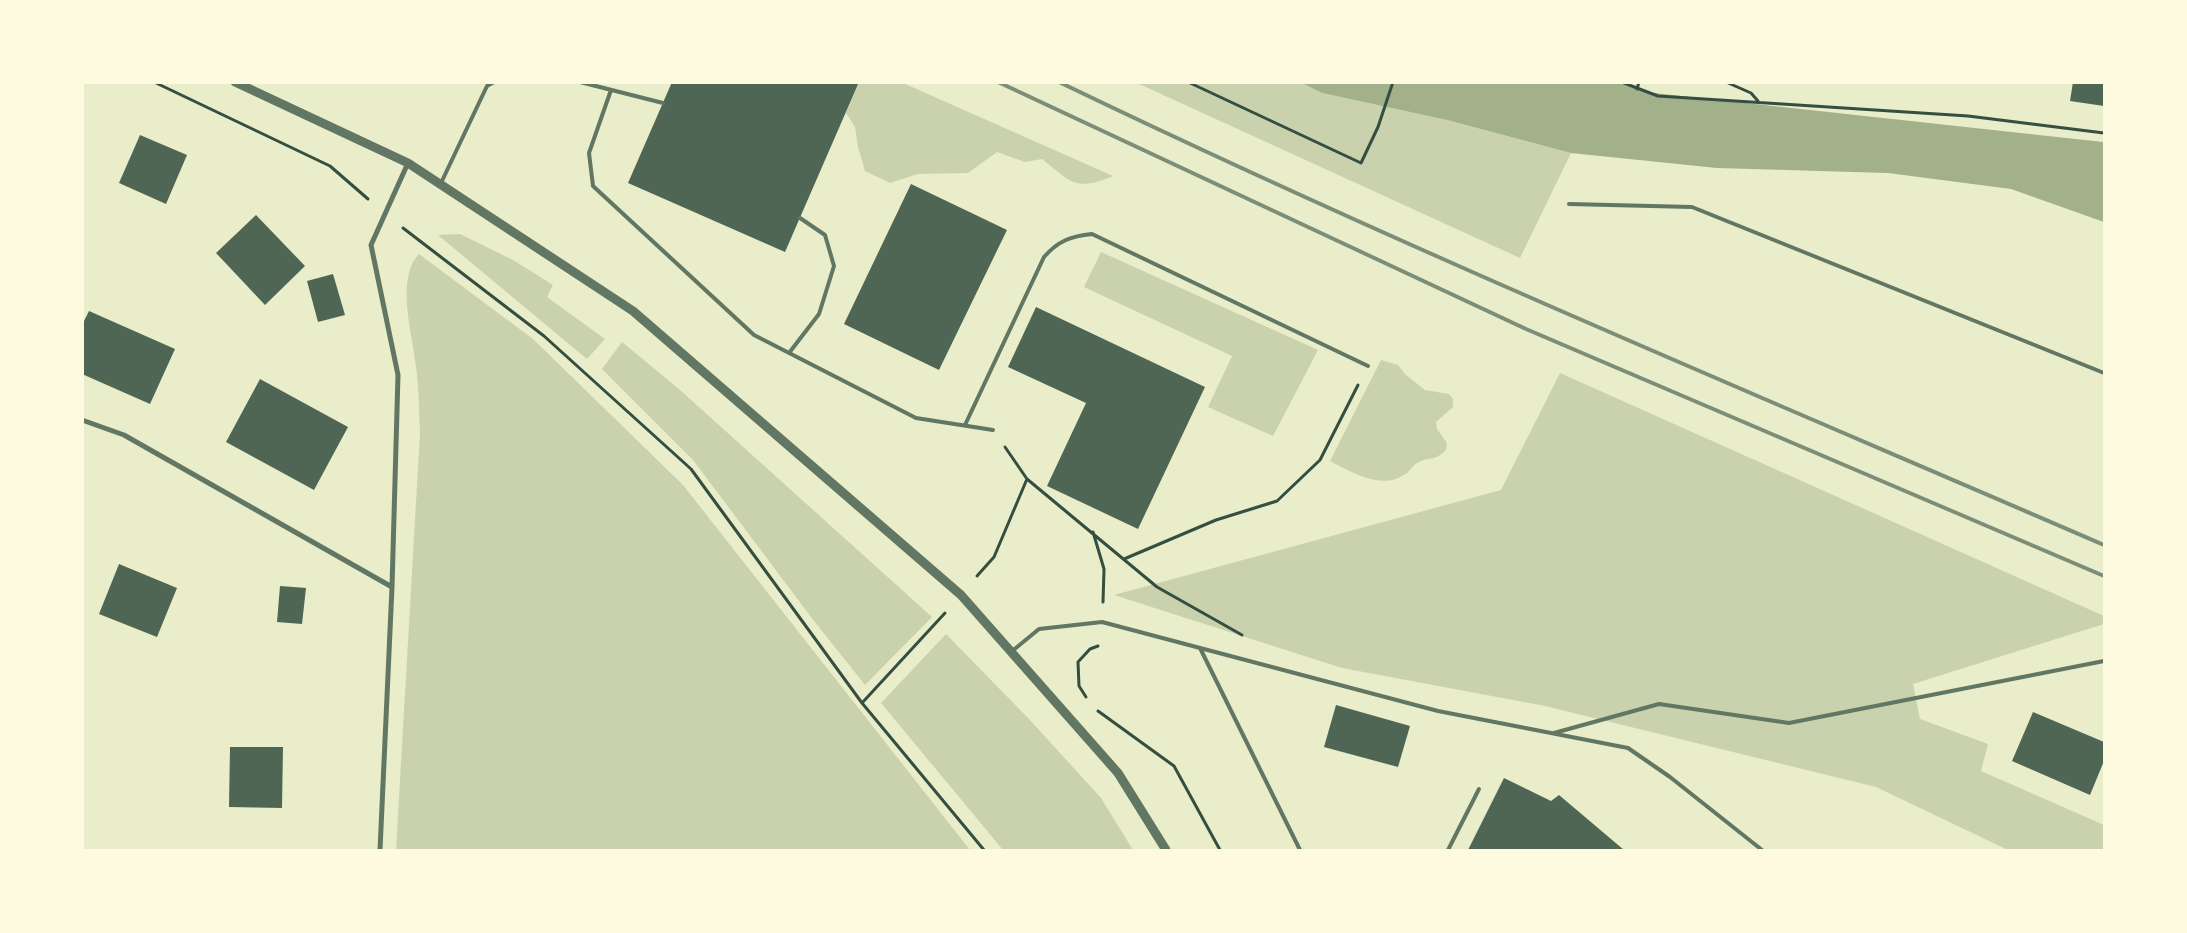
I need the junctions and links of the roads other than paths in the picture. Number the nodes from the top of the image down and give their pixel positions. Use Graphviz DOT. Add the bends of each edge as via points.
graph roads {
  1 [pos="235,82"];
  2 [pos="494,82"];
  3 [pos="580,82"];
  4 [pos="487,84"];
  5 [pos="611,90"];
  6 [pos="663,103"];
  7 [pos="408,163"];
  8 [pos="441,185"];
  9 [pos="1569,204"];
  10 [pos="800,218"];
  11 [pos="789,353"];
  12 [pos="1368,366"];
  13 [pos="2104,373"];
  14 [pos="82,420"];
  15 [pos="964,425"];
  16 [pos="993,430"];
  17 [pos="392,587"];
  18 [pos="1200,648"];
  19 [pos="1011,652"];
  20 [pos="2104,660"];
  21 [pos="1552,733"];
  22 [pos="1479,789"];
  23 [pos="380,850"];
  24 [pos="1166,850"];
  25 [pos="1300,850"];
  26 [pos="1448,850"];
  27 [pos="1762,850"];
  1 -- 7 [label="street"];
  2 -- 4 [label="lane"];
  3 -- 5 [label="lane"];
  4 -- 8 [label="lane"];
  5 -- 6 [label="lane"];
  5 -- 11 [label="lane" via="589,153 593,186 754,335"];
  7 -- 8 [label="street"];
  7 -- 17 [label="street" via="371,244 398,375"];
  8 -- 19 [label="street" via="633,311 961,595"];
  9 -- 13 [label="lane" via="1692,207"];
  10 -- 11 [label="lane" via="825,235 834,266 819,314"];
  11 -- 15 [label="lane" via="916,418"];
  12 -- 15 [label="lane" via="1092,234 1072,236 1055,245 1044,257"];
  14 -- 17 [label="street" via="124,435"];
  15 -- 16 [label="lane"];
  17 -- 23 [label="street"];
  18 -- 19 [label="lane" via="1102,622 1039,629"];
  18 -- 21 [label="lane" via="1438,711"];
  18 -- 25 [label="lane"];
  19 -- 24 [label="street" via="1118,773"];
  20 -- 21 [label="lane" via="1789,723 1659,704"];
  21 -- 27 [label="lane" via="1628,748"];
  22 -- 26 [label="lane"];
}
